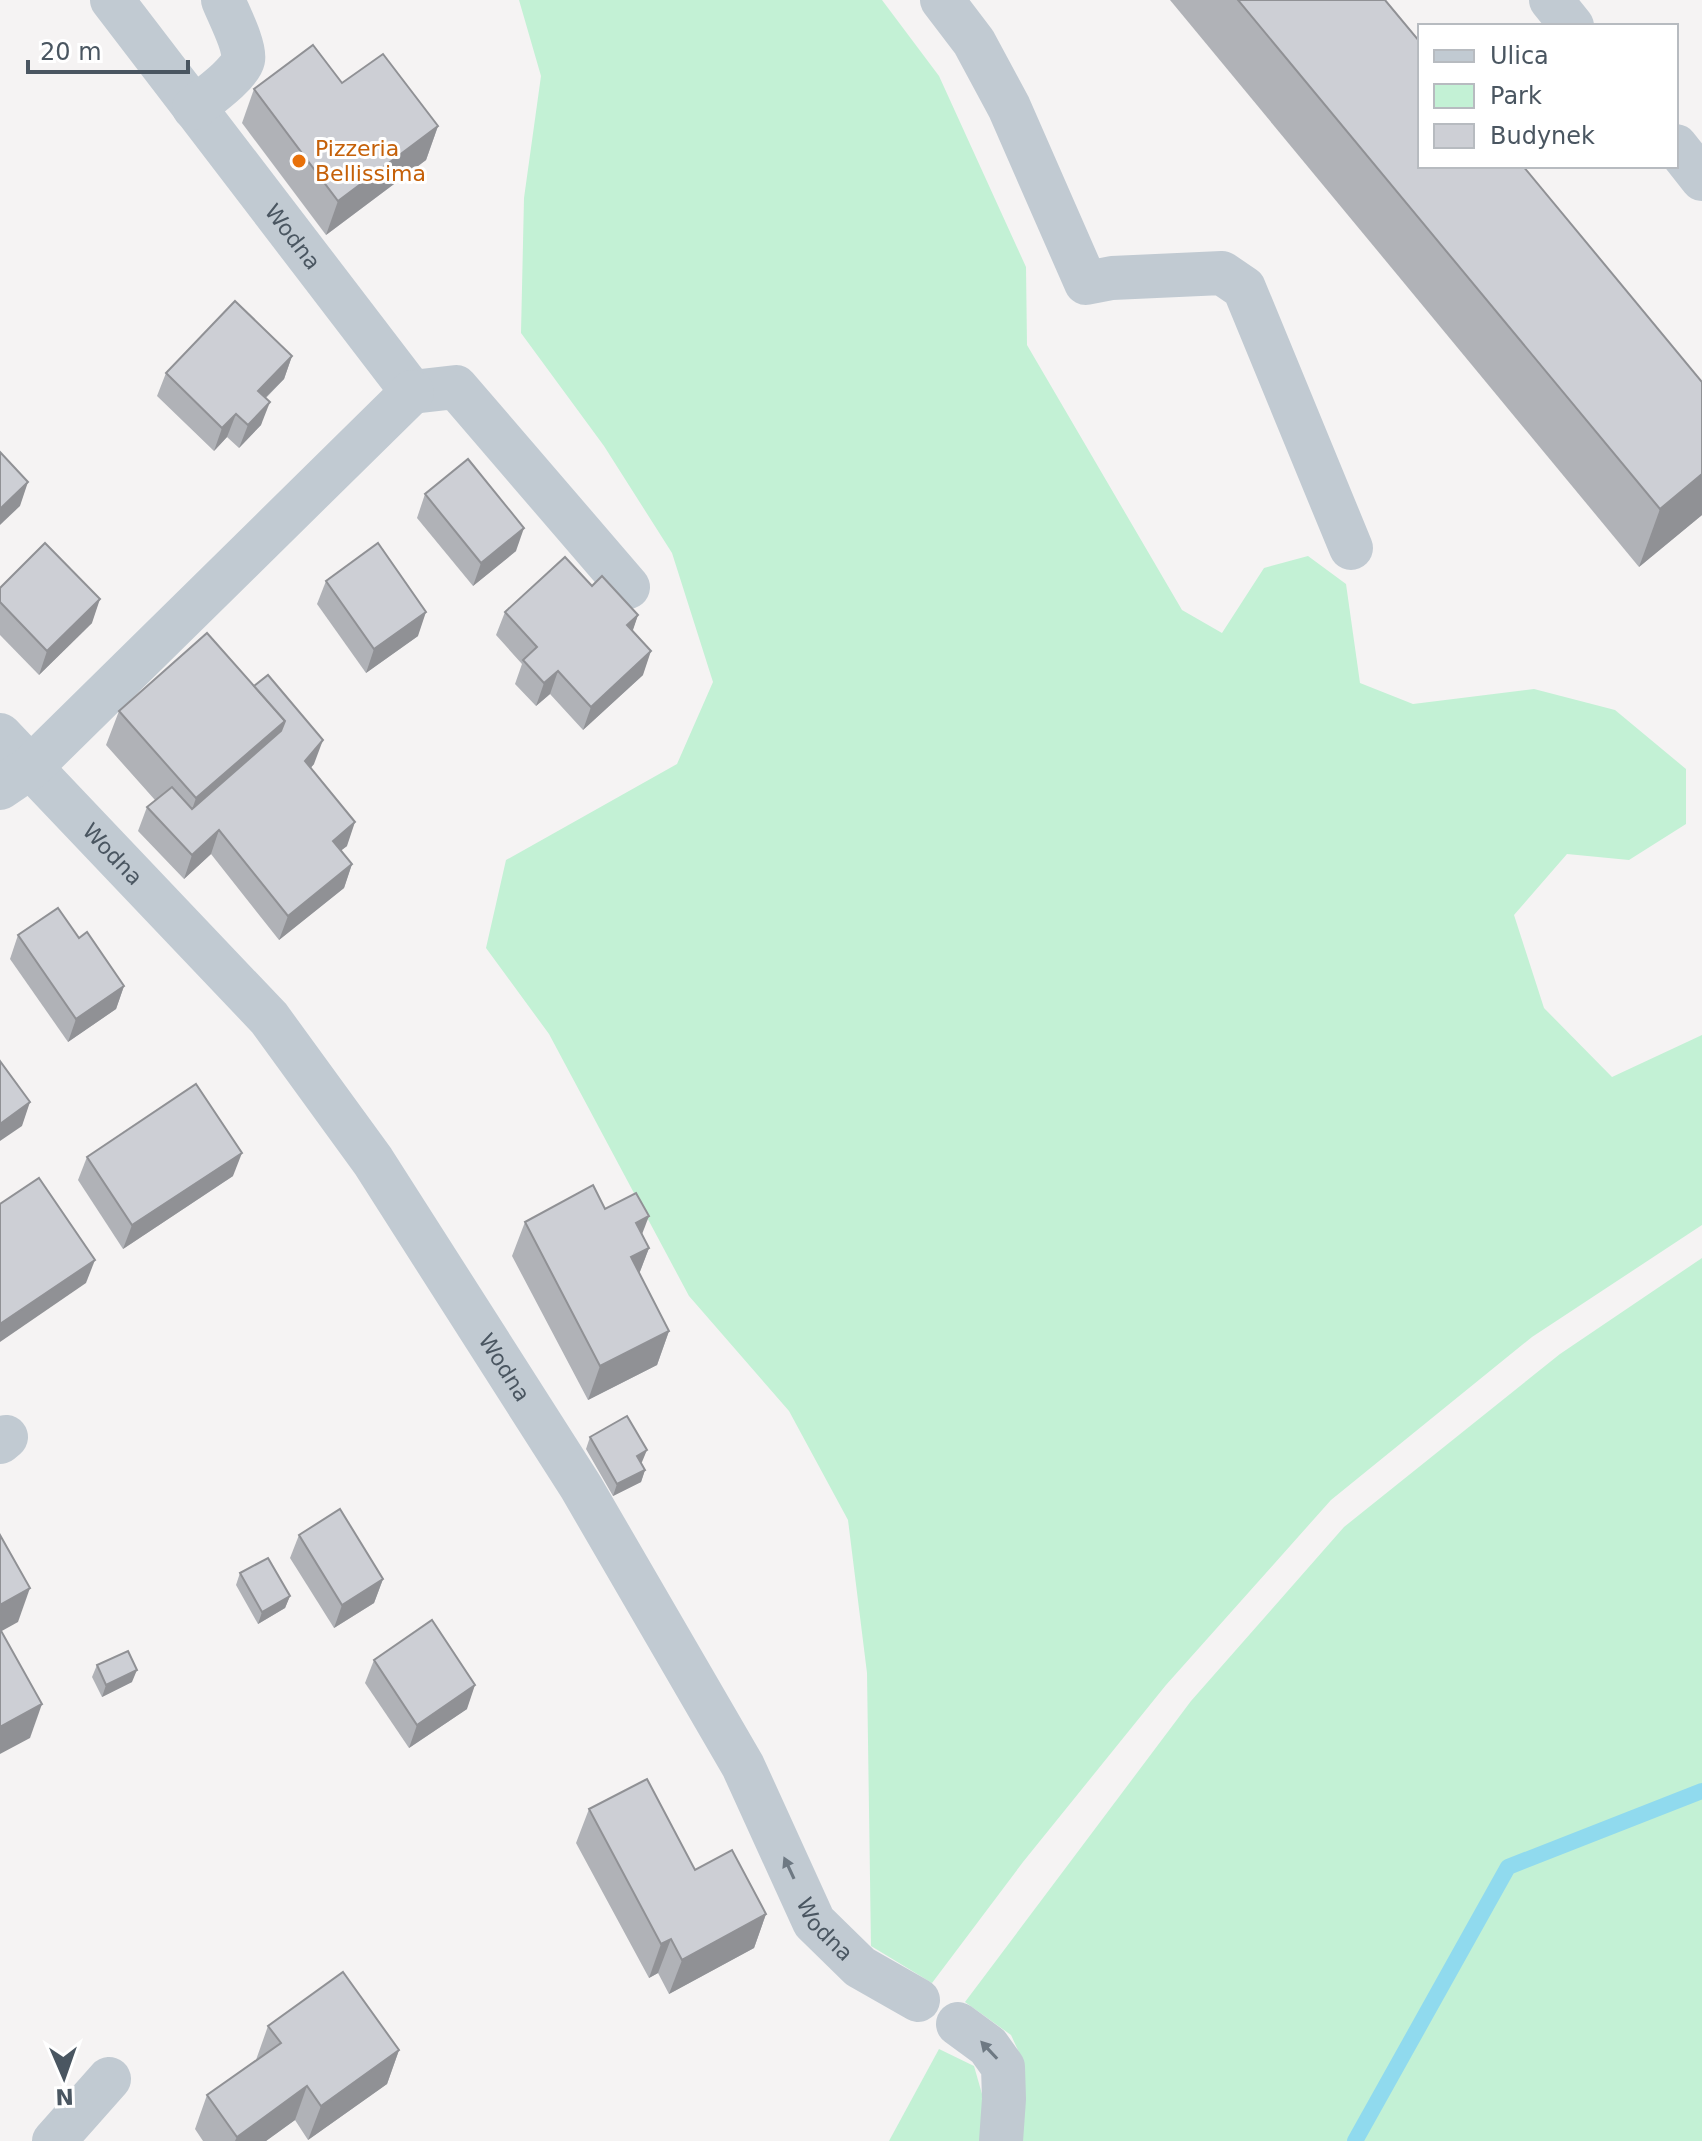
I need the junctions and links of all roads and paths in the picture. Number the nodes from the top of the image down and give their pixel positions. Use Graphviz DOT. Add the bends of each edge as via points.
graph roads {
  1 [pos="112,0"];
  2 [pos="223,0"];
  3 [pos="942,0"];
  4 [pos="1551,0"];
  5 [pos="1570,24"];
  6 [pos="194,108"];
  7 [pos="1678,149"];
  8 [pos="1702,179"];
  9 [pos="412,392"];
  10 [pos="1351,548"];
  11 [pos="628,587"];
  12 [pos="0,735"];
  13 [pos="16,778"];
  14 [pos="918,2000"];
  15 [pos="958,2024"];
  16 [pos="109,2079"];
  17 [pos="54,2141"];
  18 [pos="1001,2141"];
  1 -- 6 [label="street, Wodna"];
  2 -- 6 [label="street" via="243,62"];
  3 -- 10 [label="street" via="974,42 1009,107 1086,283 1222,273 1244,288"];
  4 -- 5 [label="street"];
  6 -- 9 [label="street, Wodna"];
  7 -- 8 [label="street"];
  9 -- 11 [label="street" via="456,387"];
  9 -- 13 [label="street"];
  12 -- 13 [label="street, Wodna"];
  14 -- 13 [label="street, Wodna, one-way" via="860,1967 814,1922 743,1766 581,1487 373,1161 269,1018"];
  18 -- 15 [label="street, one-way" via="1003,2067 988,2046"];
  16 -- 17 [label="street"];
}
